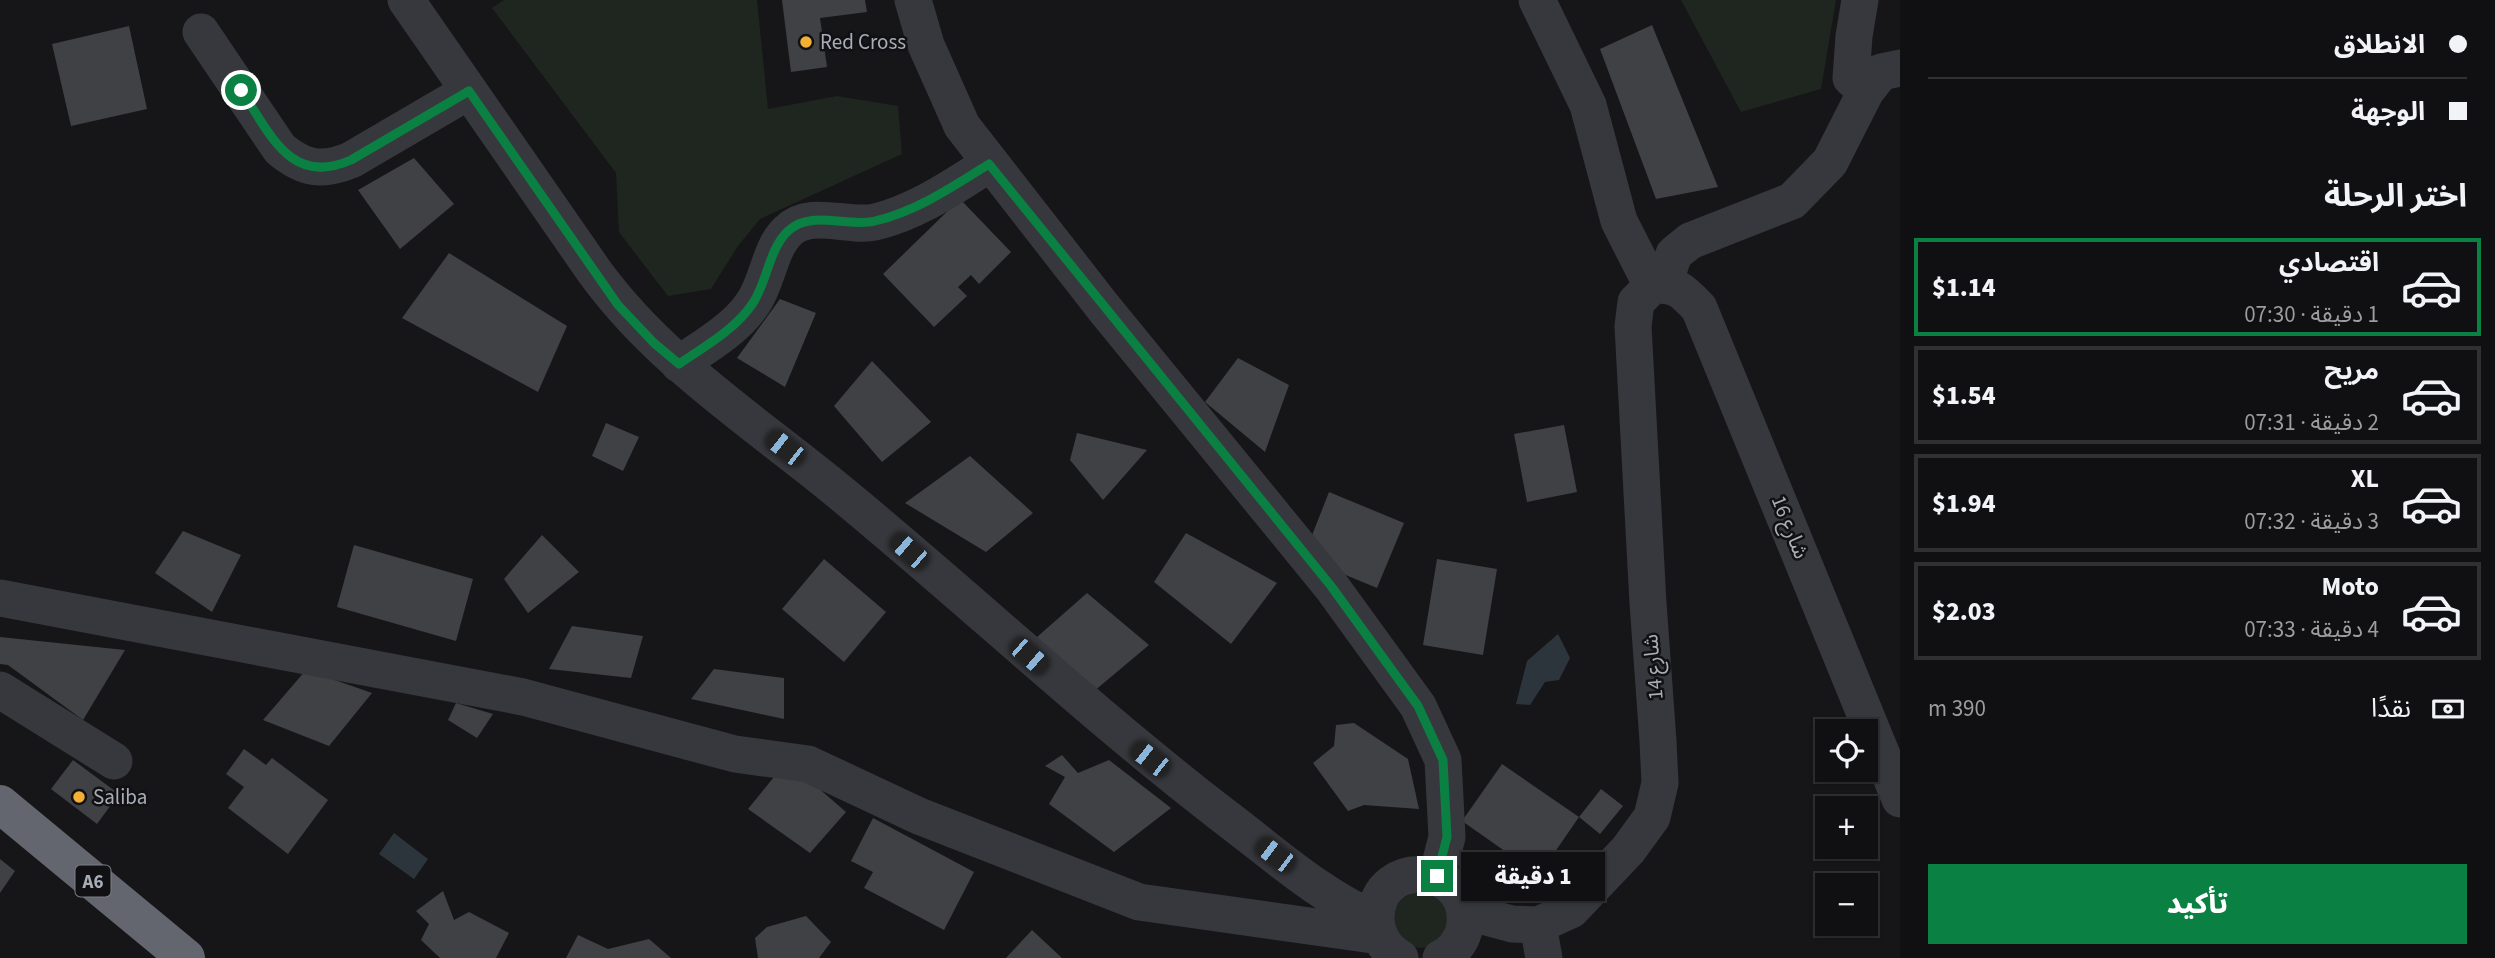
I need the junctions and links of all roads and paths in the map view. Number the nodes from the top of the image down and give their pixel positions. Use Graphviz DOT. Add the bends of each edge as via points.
graph roads {
  1 [pos="406,0"];
  2 [pos="913,0"];
  3 [pos="1537,0"];
  4 [pos="1860,0"];
  5 [pos="201,32"];
  6 [pos="1900,68"];
  7 [pos="469,91"];
  8 [pos="1866,91"];
  9 [pos="989,164"];
  10 [pos="1658,285"];
  11 [pos="679,364"];
  12 [pos="0,598"];
  13 [pos="0,690"];
  14 [pos="114,761"];
  15 [pos="1900,799"];
  16 [pos="0,804"];
  17 [pos="1437,876"];
  18 [pos="1464,905"];
  19 [pos="1385,938"];
  20 [pos="1541,942"];
  21 [pos="186,958"];
  22 [pos="1441,958"];
  1 -- 7 [label="street"];
  2 -- 9 [label="street" via="942,84 962,126"];
  3 -- 10 [label="street" via="1588,106 1619,221"];
  4 -- 8 [label="street" via="1851,78"];
  5 -- 7 [label="street" via="281,149 311,168 333,168 351,160"];
  6 -- 8 [label="street" via="1881,72"];
  7 -- 11 [label="street" via="618,305"];
  8 -- 10 [label="street, شارع 14" via="1830,162 1792,201 1690,241 1674,254"];
  9 -- 11 [label="street" via="944,193 875,222 815,220 788,230 754,302"];
  9 -- 17 [label="street" via="1331,586 1418,706 1443,760 1447,837"];
  10 -- 15 [label="street, شارع 16" via="1682,289 1699,308"];
  10 -- 20 [label="street, شارع 14" via="1636,302 1633,326 1660,783 1652,817 1628,850"];
  11 -- 19 [label="street" via="849,499 1129,743"];
  12 -- 19 [label="street" via="523,698 735,754 808,764 919,816 1139,902"];
  13 -- 14 [label="street"];
  16 -- 21 [label="highway, A6"];
  17 -- 18 [label="street"];
  17 -- 19 [label="street" via="1400,878 1382,896"];
  18 -- 20 [label="street, شارع 14" via="1486,918 1512,924"];
  18 -- 22 [label="street" via="1463,933 1457,946"];
}
